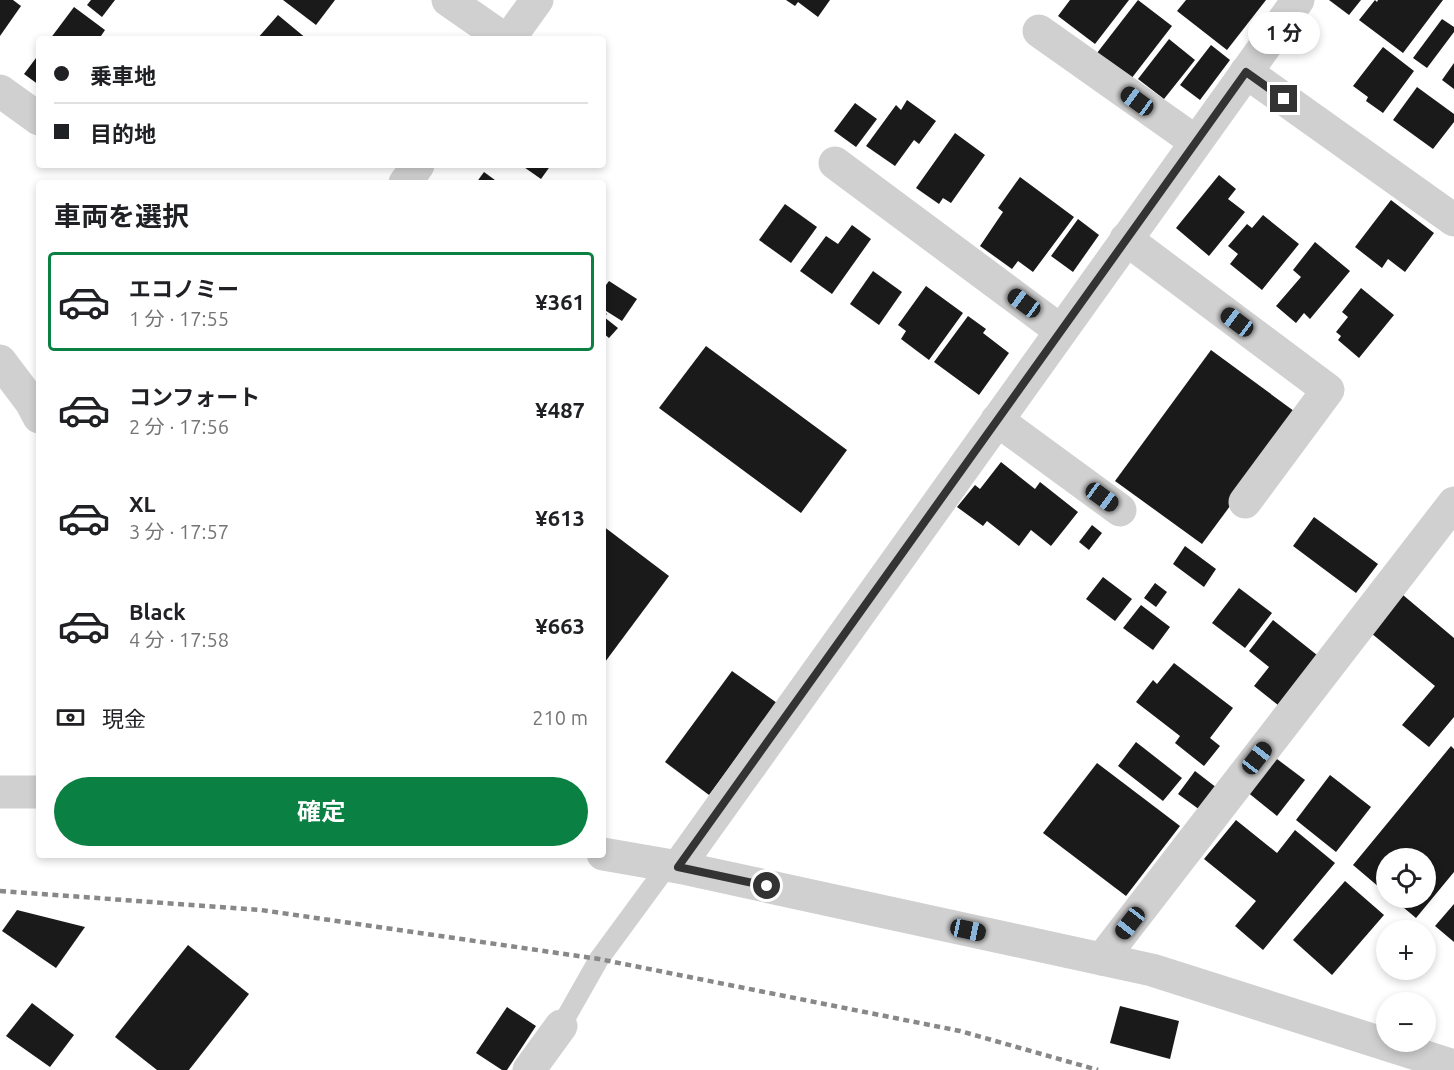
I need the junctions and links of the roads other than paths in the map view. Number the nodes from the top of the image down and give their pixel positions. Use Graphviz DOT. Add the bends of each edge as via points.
graph roads {
  1 [pos="448,0"];
  2 [pos="537,0"];
  3 [pos="1298,0"];
  4 [pos="1040,31"];
  5 [pos="500,36"];
  6 [pos="511,36"];
  7 [pos="1246,72"];
  8 [pos="0,91"];
  9 [pos="36,117"];
  10 [pos="1196,142"];
  11 [pos="835,163"];
  12 [pos="1454,220"];
  13 [pos="1126,239"];
  14 [pos="1062,331"];
  15 [pos="0,361"];
  16 [pos="36,411"];
  17 [pos="997,420"];
  18 [pos="1245,502"];
  19 [pos="1454,503"];
  20 [pos="1120,510"];
  21 [pos="0,792"];
  22 [pos="36,792"];
  23 [pos="606,855"];
  24 [pos="673,866"];
  25 [pos="1102,959"];
  26 [pos="561,1026"];
  27 [pos="1454,1066"];
  28 [pos="530,1070"];
  1 -- 5 [label="street"];
  2 -- 6 [label="street"];
  3 -- 7 [label="street"];
  4 -- 10 [label="street"];
  7 -- 10 [label="street"];
  7 -- 12 [label="street"];
  8 -- 9 [label="street"];
  10 -- 13 [label="street"];
  11 -- 14 [label="street"];
  13 -- 14 [label="street"];
  13 -- 18 [label="street" via="1328,390"];
  14 -- 17 [label="street"];
  15 -- 16 [label="street"];
  17 -- 20 [label="street"];
  17 -- 24 [label="street"];
  19 -- 25 [label="street"];
  21 -- 22 [label="street"];
  23 -- 24 [label="street"];
  24 -- 25 [label="street"];
  24 -- 26 [label="lane" via="599,958"];
  25 -- 27 [label="street" via="1152,970"];
  26 -- 28 [label="street"];
}
